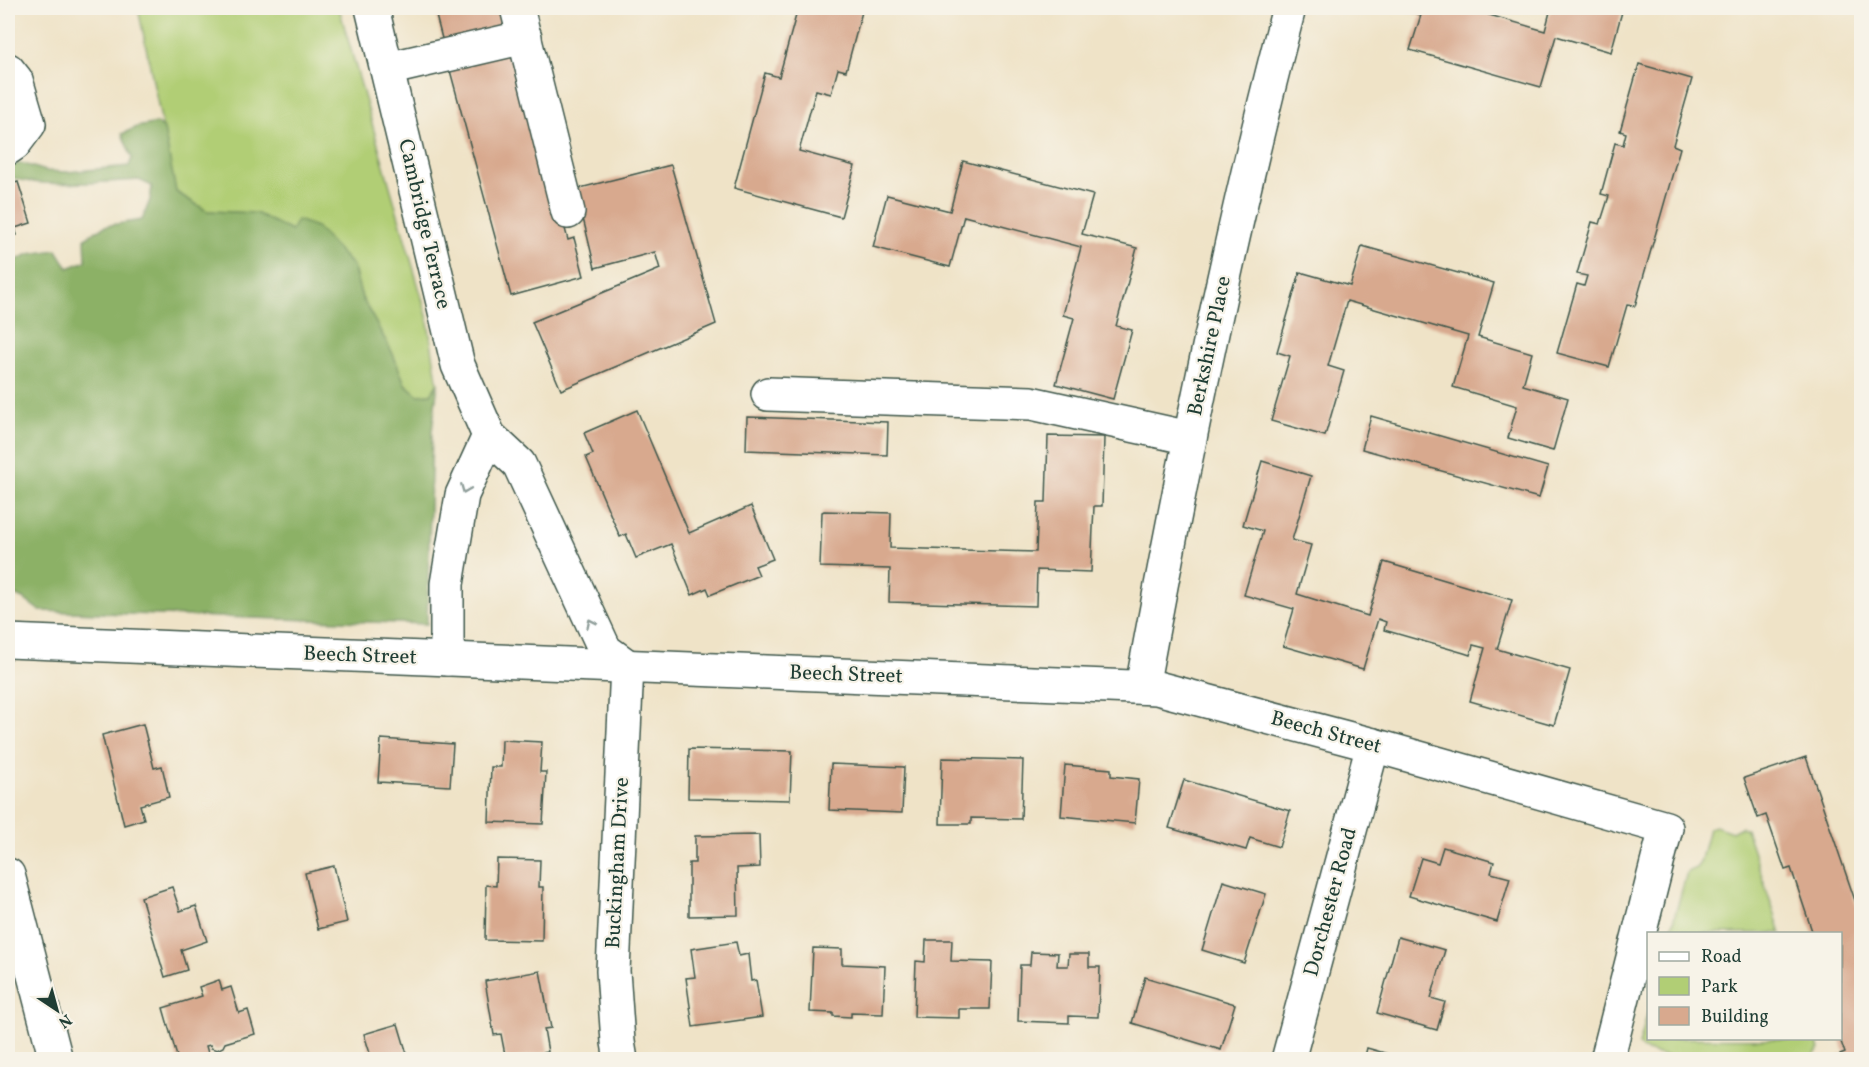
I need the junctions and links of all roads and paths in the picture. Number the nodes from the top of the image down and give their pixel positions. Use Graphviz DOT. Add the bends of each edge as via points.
graph roads {
  1 [pos="372,8"];
  2 [pos="1289,8"];
  3 [pos="521,22"];
  4 [pos="8,69"];
  5 [pos="387,69"];
  6 [pos="8,148"];
  7 [pos="568,212"];
  8 [pos="768,393"];
  9 [pos="489,436"];
  10 [pos="1190,438"];
  11 [pos="8,641"];
  12 [pos="447,659"];
  13 [pos="627,666"];
  14 [pos="1142,687"];
  15 [pos="1373,745"];
  16 [pos="8,875"];
  17 [pos="16,944"];
  18 [pos="56,1059"];
  19 [pos="621,1059"];
  20 [pos="1288,1059"];
  21 [pos="1607,1059"];
  1 -- 5 [label="street, Cambridge Terrace"];
  2 -- 10 [label="street, Berkshire Place" via="1260,116"];
  3 -- 5 [label="street"];
  3 -- 7 [label="street"];
  4 -- 6 [label="street" via="16,80 29,124"];
  5 -- 9 [label="street, Cambridge Terrace" via="458,365"];
  8 -- 10 [label="street" via="1032,403"];
  9 -- 12 [label="street, one-way" via="462,495 447,584"];
  13 -- 9 [label="street, Cambridge Terrace, one-way" via="605,650 519,464"];
  10 -- 14 [label="street, Berkshire Place"];
  11 -- 12 [label="street, Beech Street"];
  12 -- 13 [label="street, Beech Street"];
  13 -- 14 [label="street, Beech Street"];
  13 -- 19 [label="street, Buckingham Drive" via="613,971"];
  14 -- 15 [label="street, Beech Street"];
  15 -- 20 [label="street, Dorchester Road"];
  15 -- 21 [label="street, Beech Street" via="1666,828"];
  16 -- 17 [label="street"];
  17 -- 18 [label="street"];
}
